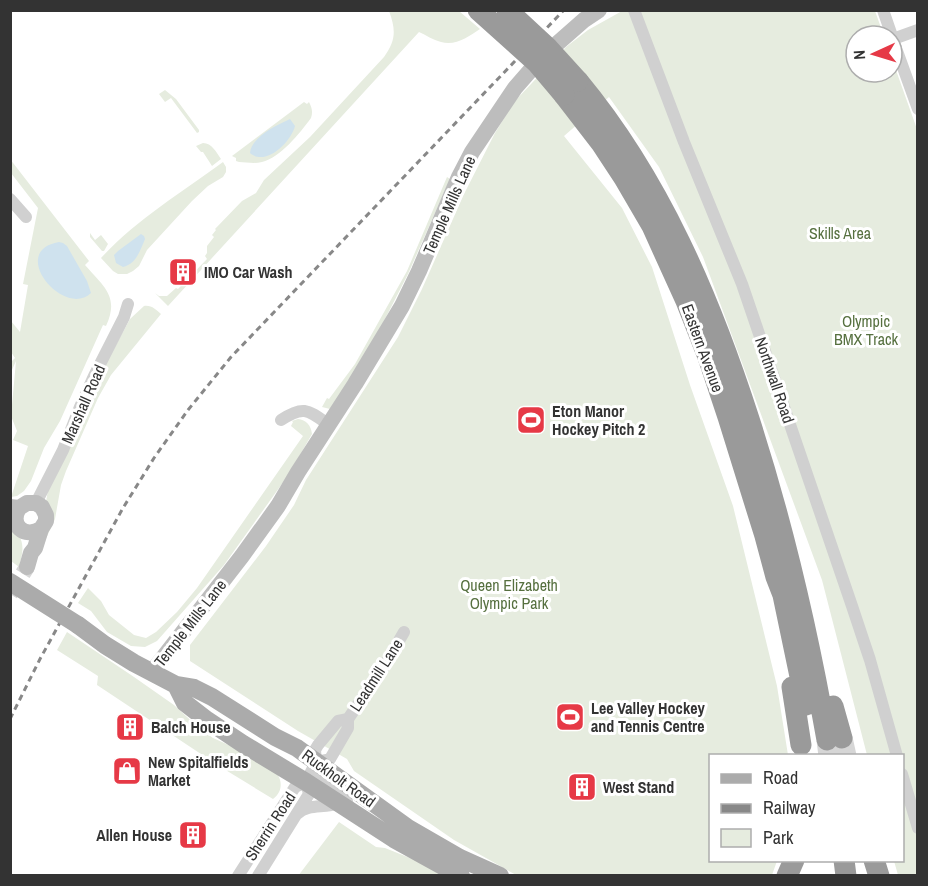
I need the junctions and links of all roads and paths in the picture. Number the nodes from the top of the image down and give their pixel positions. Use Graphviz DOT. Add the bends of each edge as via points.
graph roads {
  1 [pos="478,10"];
  2 [pos="507,10"];
  3 [pos="599,10"];
  4 [pos="634,10"];
  5 [pos="904,70"];
  6 [pos="571,88"];
  7 [pos="918,109"];
  8 [pos="10,199"];
  9 [pos="26,217"];
  10 [pos="128,304"];
  11 [pos="281,420"];
  12 [pos="329,425"];
  13 [pos="36,503"];
  14 [pos="15,507"];
  15 [pos="41,529"];
  16 [pos="24,531"];
  17 [pos="10,582"];
  18 [pos="404,632"];
  19 [pos="152,672"];
  20 [pos="176,686"];
  21 [pos="896,754"];
  22 [pos="311,772"];
  23 [pos="904,778"];
  24 [pos="343,807"];
  25 [pos="296,814"];
  26 [pos="918,828"];
  27 [pos="794,862"];
  28 [pos="238,876"];
  29 [pos="258,876"];
  30 [pos="461,876"];
  31 [pos="500,876"];
  32 [pos="788,876"];
  1 -- 6 [label="highway, Eastern Avenue, bridge"];
  2 -- 6 [label="highway, Eastern Avenue, bridge" via="548,48"];
  3 -- 12 [label="street, Temple Mills Lane" via="542,57 515,88 472,152 402,306"];
  4 -- 21 [label="street, Northwall Road" via="746,294 870,660"];
  5 -- 7 [label="street"];
  6 -- 6 [label="highway, Eastern Avenue" via="606,116 652,187 689,259 730,360 780,521 810,650 821,742 788,660 776,603 776,577 708,357 656,235"];
  8 -- 9 [label="street"];
  10 -- 13 [label="street, Marshall Road"];
  11 -- 12 [label="street" via="305,411"];
  12 -- 19 [label="street, Temple Mills Lane" via="278,506"];
  13 -- 14 [label="street"];
  13 -- 15 [label="street" via="46,515"];
  14 -- 16 [label="street" via="16,520"];
  15 -- 16 [label="street"];
  15 -- 16 [label="street" via="29,560"];
  17 -- 19 [label="main road, Ruckholt Road, bridge"];
  18 -- 22 [label="street, Leadmill Lane" via="348,719 338,721 318,745"];
  19 -- 20 [label="main road, Ruckholt Road"];
  20 -- 22 [label="main road, Ruckholt Road" via="184,703 243,744"];
  20 -- 22 [label="main road, Ruckholt Road" via="194,687 297,748"];
  22 -- 24 [label="main road, Ruckholt Road"];
  22 -- 25 [label="street, Sherrin Road" via="309,794"];
  22 -- 28 [label="street, Sherrin Road" via="295,787"];
  22 -- 31 [label="main road, Ruckholt Road" via="337,776 408,828"];
  23 -- 26 [label="street"];
  24 -- 25 [label="street, Sherrin Road" via="306,808"];
  24 -- 30 [label="main road, Ruckholt Road"];
  25 -- 29 [label="street, Sherrin Road"];
  27 -- 32 [label="highway"];
}
